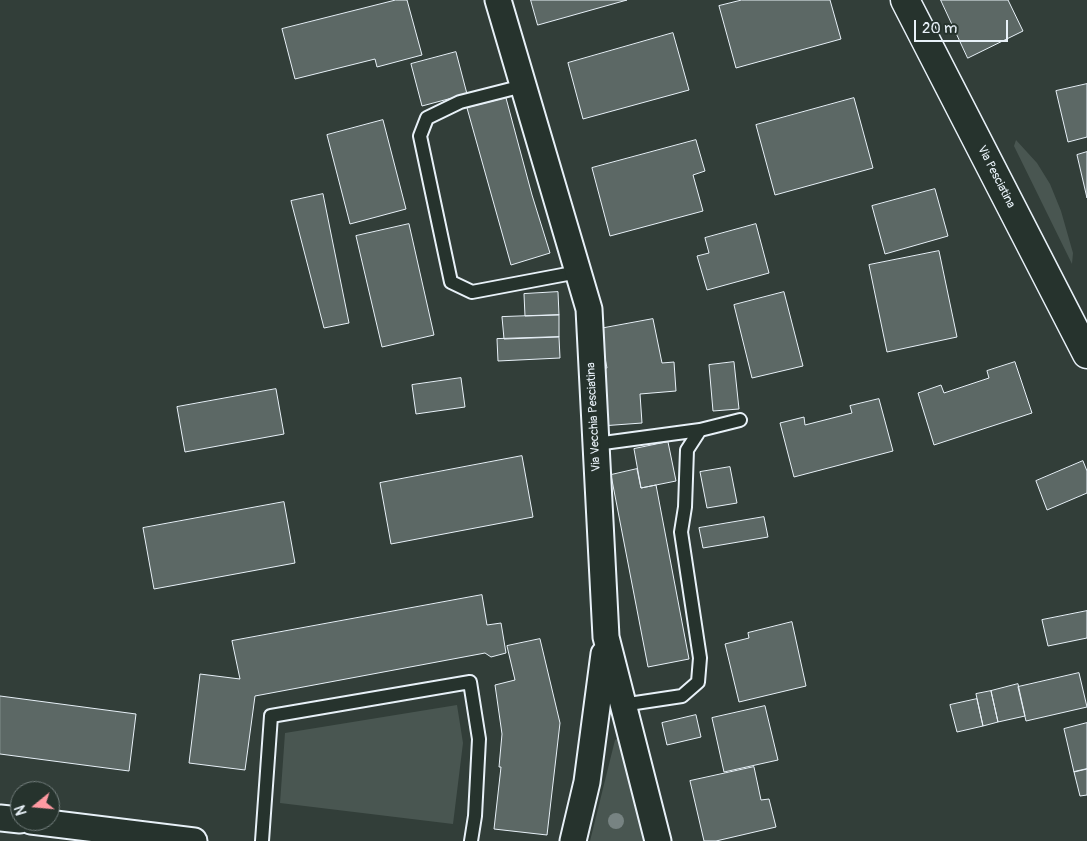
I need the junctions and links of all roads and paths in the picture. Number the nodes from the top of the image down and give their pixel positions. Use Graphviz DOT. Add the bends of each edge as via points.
graph roads {
  1 [pos="498,0"];
  2 [pos="905,0"];
  3 [pos="523,86"];
  4 [pos="578,272"];
  5 [pos="1087,354"];
  6 [pos="740,420"];
  7 [pos="700,430"];
  8 [pos="596,444"];
  9 [pos="606,637"];
  10 [pos="622,705"];
  11 [pos="60,825"];
  12 [pos="194,841"];
  13 [pos="262,841"];
  14 [pos="471,841"];
  15 [pos="573,841"];
  16 [pos="658,841"];
  1 -- 3 [label="street, Via Vecchia Pesciatina"];
  2 -- 5 [label="main road, Via Pesciatina"];
  3 -- 4 [label="street, Via Vecchia Pesciatina"];
  3 -- 4 [label="lane" via="460,102 428,118 420,136 451,282 472,292"];
  4 -- 8 [label="street, Via Vecchia Pesciatina" via="589,309"];
  6 -- 7 [label="lane"];
  7 -- 8 [label="lane"];
  7 -- 10 [label="lane" via="687,450 681,532 700,658 698,682 682,696"];
  8 -- 9 [label="street, Via Vecchia Pesciatina"];
  9 -- 10 [label="street, Via Vecchia Pesciatina"];
  9 -- 15 [label="street" via="586,782"];
  10 -- 16 [label="street, Via Vecchia Pesciatina"];
  11 -- 12 [label="street"];
  13 -- 14 [label="lane" via="271,716 470,682 479,739"];
}
